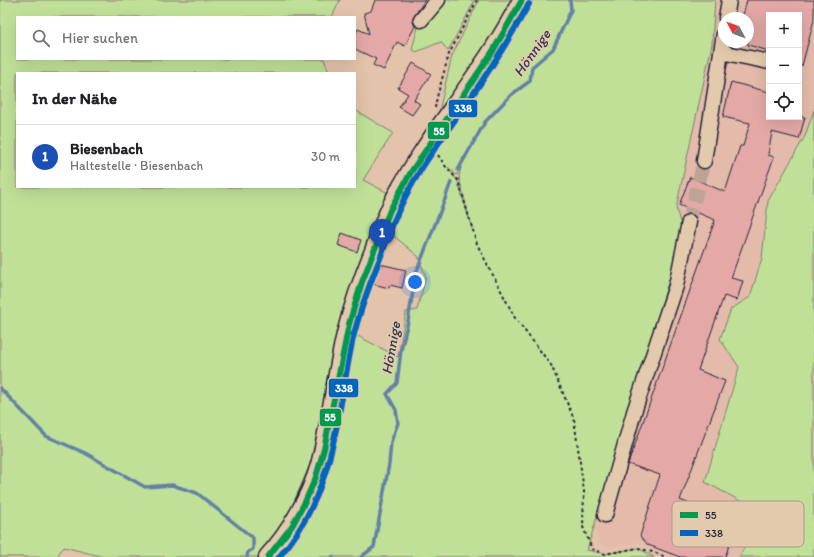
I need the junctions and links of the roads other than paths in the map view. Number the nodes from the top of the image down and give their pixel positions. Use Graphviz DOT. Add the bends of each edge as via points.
graph roads {
  1 [pos="438,0"];
  2 [pos="522,0"];
  3 [pos="729,0"];
  4 [pos="727,12"];
  5 [pos="421,20"];
  6 [pos="722,48"];
  7 [pos="721,52"];
  8 [pos="766,61"];
  9 [pos="704,161"];
  10 [pos="689,222"];
  11 [pos="605,515"];
  12 [pos="268,557"];
  1 -- 5 [label="street"];
  2 -- 12 [label="main road" via="510,24 396,197 382,227 346,334 313,484 298,514"];
  3 -- 4 [label="street"];
  6 -- 7 [label="street"];
  7 -- 8 [label="street"];
  7 -- 9 [label="street"];
  10 -- 11 [label="street" via="676,286 634,412"];
}
